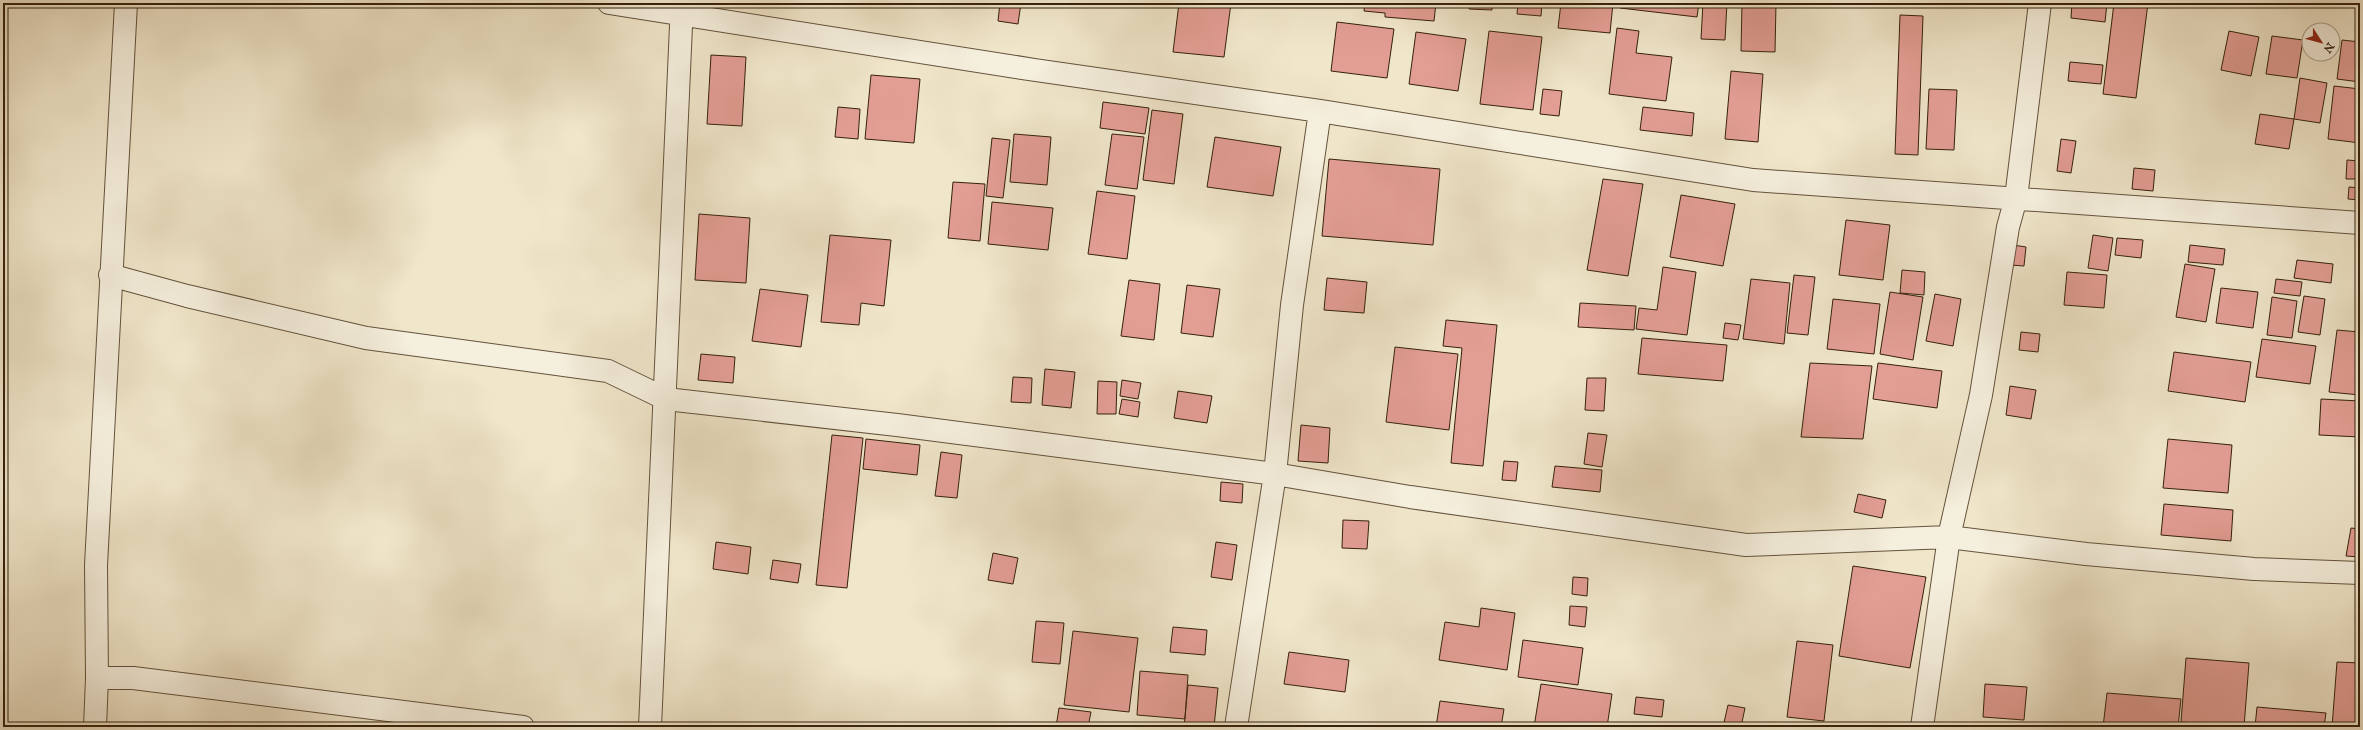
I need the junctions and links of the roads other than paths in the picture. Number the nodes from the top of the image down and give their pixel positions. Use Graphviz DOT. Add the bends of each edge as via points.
graph roads {
  1 [pos="126,3"];
  2 [pos="609,3"];
  3 [pos="2040,3"];
  4 [pos="682,8"];
  5 [pos="1320,111"];
  6 [pos="2016,198"];
  7 [pos="2360,223"];
  8 [pos="110,275"];
  9 [pos="666,399"];
  10 [pos="1275,474"];
  11 [pos="1949,537"];
  12 [pos="2360,574"];
  13 [pos="97,678"];
  14 [pos="95,727"];
  15 [pos="523,727"];
  16 [pos="650,727"];
  17 [pos="1236,727"];
  18 [pos="1922,727"];
  1 -- 8 [label="street"];
  2 -- 4 [label="street"];
  3 -- 6 [label="street"];
  4 -- 5 [label="street" via="1035,70"];
  4 -- 9 [label="street"];
  5 -- 6 [label="street" via="1753,180"];
  5 -- 10 [label="street" via="1292,306"];
  6 -- 7 [label="street"];
  6 -- 11 [label="street" via="2008,227 1981,395"];
  8 -- 9 [label="street" via="366,338 608,371"];
  8 -- 13 [label="street" via="96,565"];
  9 -- 10 [label="street" via="897,425"];
  9 -- 16 [label="street"];
  10 -- 11 [label="street" via="1410,497 1746,545"];
  10 -- 17 [label="street"];
  11 -- 12 [label="street" via="2086,554 2254,569"];
  11 -- 18 [label="street"];
  13 -- 14 [label="street"];
  13 -- 15 [label="street" via="133,678"];
}
